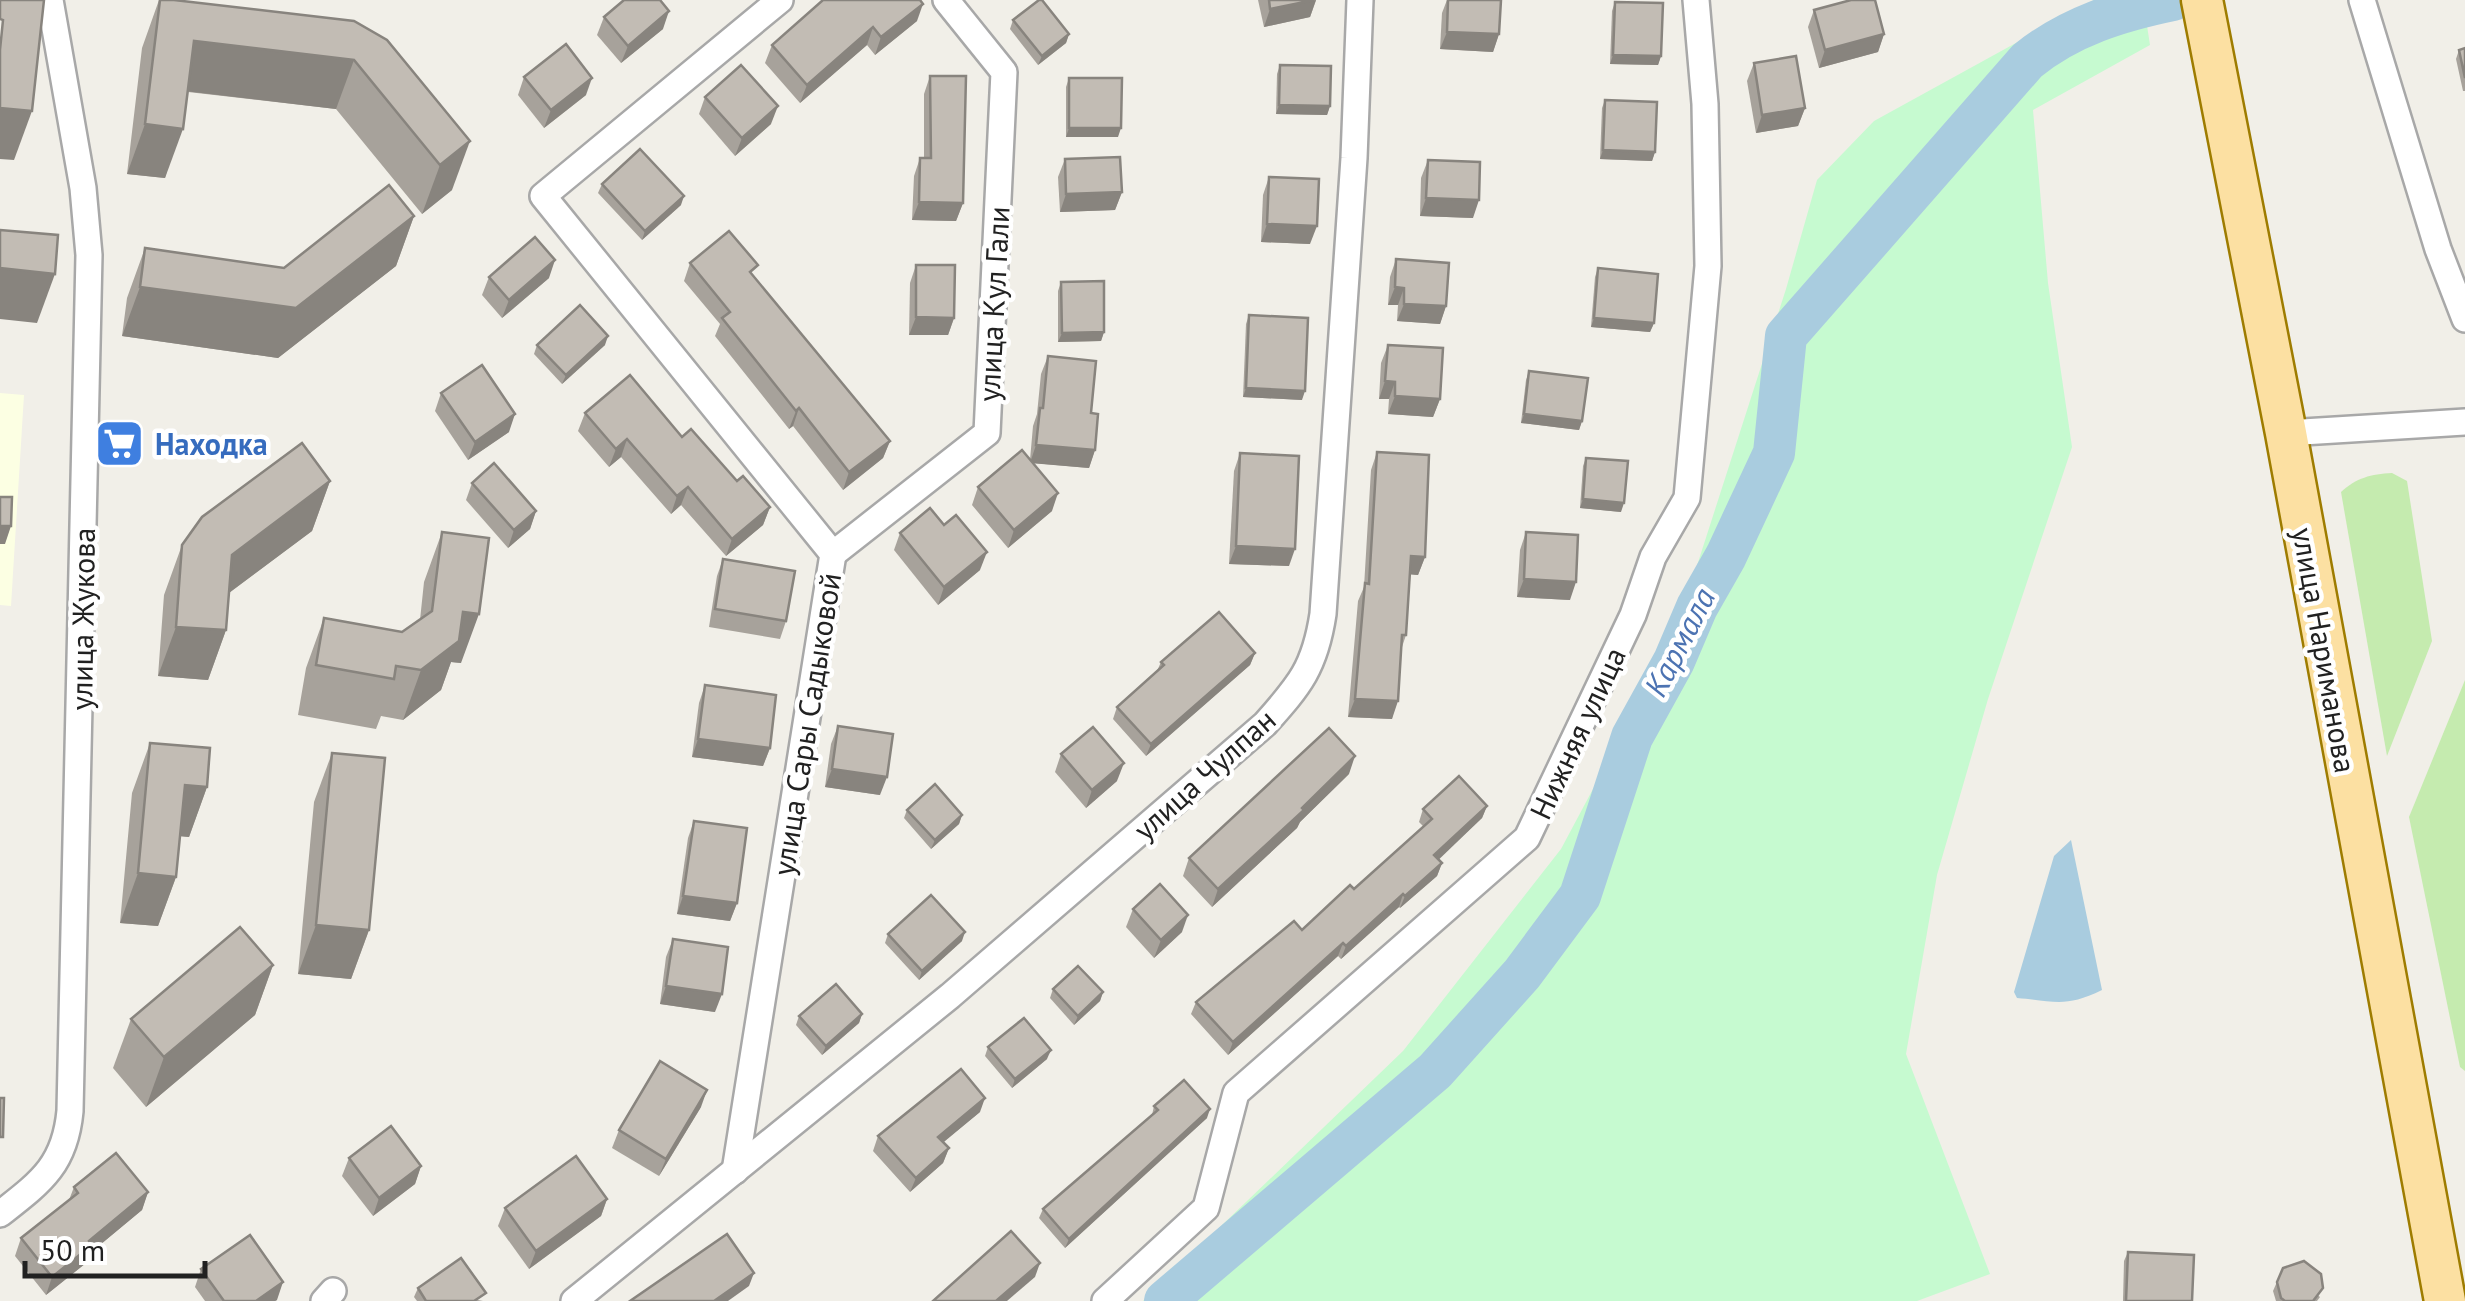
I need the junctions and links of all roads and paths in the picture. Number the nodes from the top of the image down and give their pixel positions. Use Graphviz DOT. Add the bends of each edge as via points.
graph roads {
  1 [pos="50,0"];
  2 [pos="780,0"];
  3 [pos="946,0"];
  4 [pos="1360,0"];
  5 [pos="1696,0"];
  6 [pos="2202,0"];
  7 [pos="2362,0"];
  8 [pos="2465,319"];
  9 [pos="2465,422"];
  10 [pos="2286,432"];
  11 [pos="833,554"];
  12 [pos="735,1171"];
  13 [pos="0,1214"];
  14 [pos="574,1301"];
  15 [pos="1105,1301"];
  16 [pos="2445,1301"];
  1 -- 13 [label="street, улица Жукова" via="89,255 70,1110 51,1170"];
  2 -- 11 [label="street, улица Сары Садыковой" via="543,196"];
  3 -- 11 [label="street, улица Кул Гали" via="1004,72 988,432"];
  4 -- 12 [label="street, улица Чулпан" via="1323,614 1313,662 1265,724"];
  5 -- 15 [label="street, Нижняя улица" via="1708,266 1686,498 1527,838 1236,1092 1206,1208"];
  6 -- 10 [label="main road, улица Нариманова"];
  7 -- 8 [label="street"];
  9 -- 10 [label="street"];
  10 -- 16 [label="main road, улица Нариманова"];
  11 -- 12 [label="street, улица Сары Садыковой"];
  12 -- 14 [label="street, улица Чулпан"];
}
